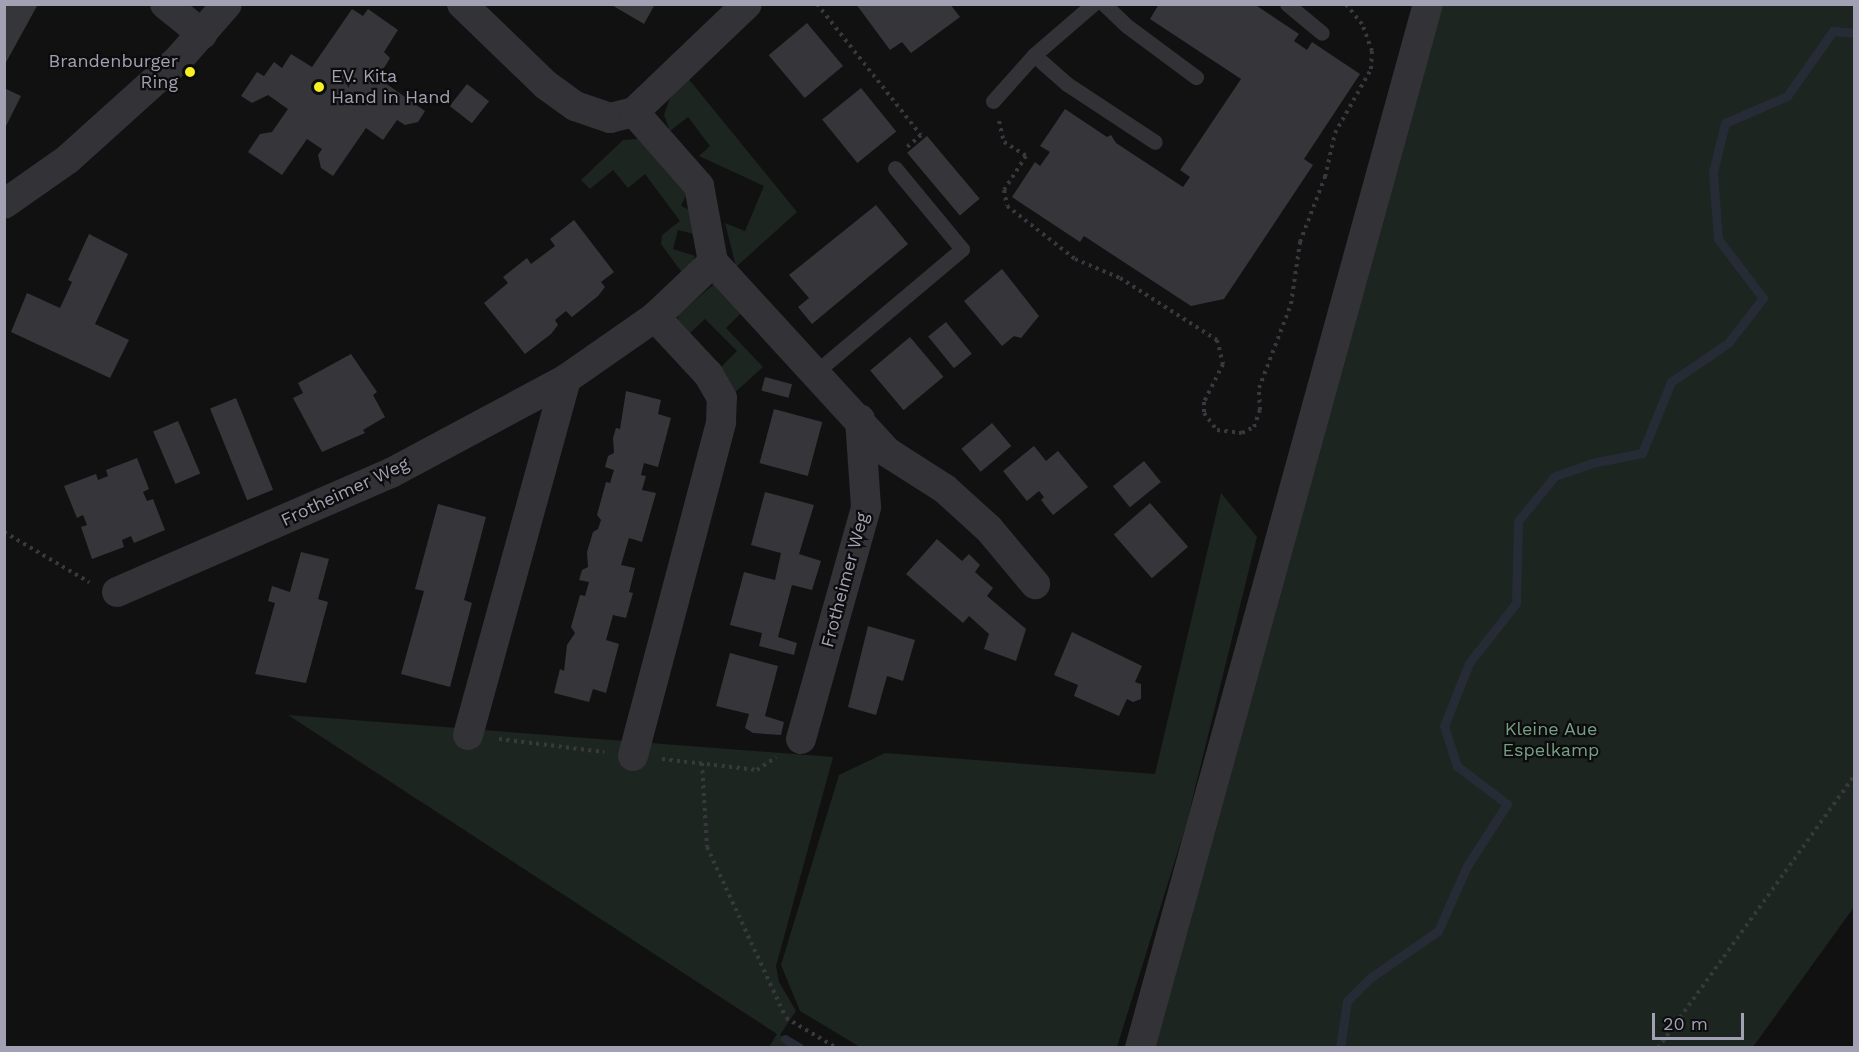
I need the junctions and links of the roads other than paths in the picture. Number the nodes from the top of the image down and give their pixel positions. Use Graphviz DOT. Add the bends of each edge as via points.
graph roads {
  1 [pos="165,4"];
  2 [pos="227,4"];
  3 [pos="462,4"];
  4 [pos="747,4"];
  5 [pos="1093,4"];
  6 [pos="1104,4"];
  7 [pos="1287,4"];
  8 [pos="1428,4"];
  9 [pos="1322,33"];
  10 [pos="202,34"];
  11 [pos="1034,55"];
  12 [pos="1196,77"];
  13 [pos="993,101"];
  14 [pos="634,112"];
  15 [pos="1155,142"];
  16 [pos="895,168"];
  17 [pos="4,204"];
  18 [pos="713,262"];
  19 [pos="655,317"];
  20 [pos="816,372"];
  21 [pos="566,379"];
  22 [pos="860,419"];
  23 [pos="1035,584"];
  24 [pos="117,592"];
  25 [pos="468,735"];
  26 [pos="801,739"];
  27 [pos="633,756"];
  28 [pos="1140,1047"];
  1 -- 10 [label="street"];
  2 -- 10 [label="street"];
  3 -- 14 [label="street" via="546,85 575,106 610,118"];
  4 -- 14 [label="street"];
  5 -- 11 [label="lane"];
  6 -- 12 [label="lane"];
  7 -- 9 [label="lane"];
  8 -- 28 [label="street"];
  10 -- 17 [label="street" via="68,159"];
  11 -- 13 [label="lane"];
  11 -- 15 [label="lane" via="1067,84"];
  14 -- 18 [label="street" via="699,186"];
  16 -- 20 [label="lane" via="962,249"];
  18 -- 19 [label="street, Frotheimer Weg"];
  18 -- 20 [label="street"];
  19 -- 21 [label="street, Frotheimer Weg"];
  19 -- 27 [label="street" via="708,374 722,398 721,422"];
  20 -- 22 [label="street"];
  21 -- 24 [label="street, Frotheimer Weg" via="391,473"];
  21 -- 25 [label="street"];
  22 -- 23 [label="street" via="887,452 945,489 989,529"];
  22 -- 26 [label="street, Frotheimer Weg" via="866,507"];
}
